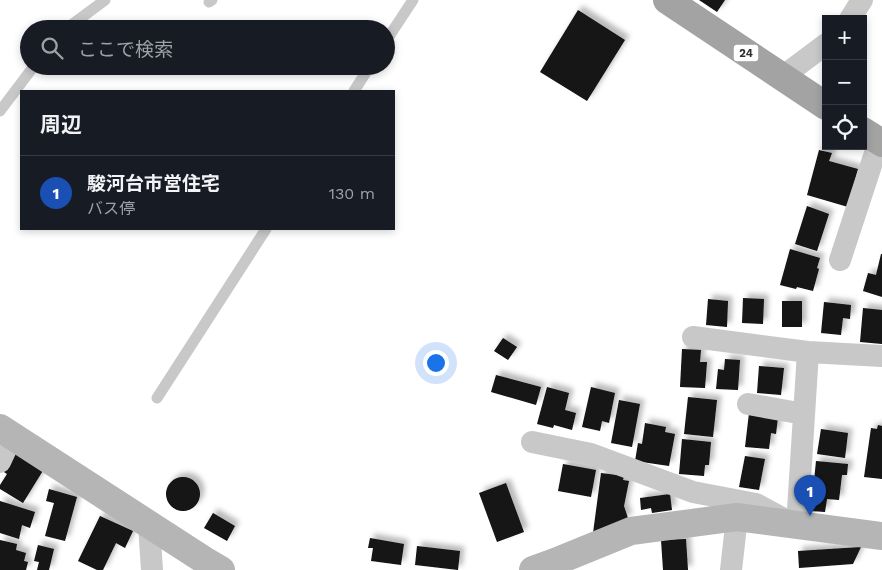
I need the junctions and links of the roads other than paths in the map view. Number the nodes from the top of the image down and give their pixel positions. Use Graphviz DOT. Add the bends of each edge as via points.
graph roads {
  1 [pos="105,0"];
  2 [pos="413,0"];
  3 [pos="667,0"];
  4 [pos="862,0"];
  5 [pos="853,15"];
  6 [pos="78,20"];
  7 [pos="395,27"];
  8 [pos="822,47"];
  9 [pos="27,75"];
  10 [pos="364,75"];
  11 [pos="782,77"];
  12 [pos="355,90"];
  13 [pos="824,105"];
  14 [pos="0,111"];
  15 [pos="875,138"];
  16 [pos="265,230"];
  17 [pos="840,260"];
  18 [pos="693,337"];
  19 [pos="808,352"];
  20 [pos="882,356"];
  21 [pos="157,398"];
  22 [pos="748,404"];
  23 [pos="804,414"];
  24 [pos="6,432"];
  25 [pos="532,442"];
  26 [pos="0,462"];
  27 [pos="737,517"];
  28 [pos="149,525"];
  29 [pos="797,526"];
  30 [pos="882,536"];
  31 [pos="549,567"];
  32 [pos="152,570"];
  33 [pos="221,570"];
  34 [pos="730,570"];
  1 -- 6 [label="lane"];
  2 -- 7 [label="lane"];
  3 -- 11 [label="main road, 24"];
  4 -- 5 [label="street"];
  8 -- 11 [label="street"];
  9 -- 14 [label="lane"];
  10 -- 12 [label="lane"];
  11 -- 13 [label="main road, 24"];
  15 -- 17 [label="street"];
  16 -- 21 [label="lane"];
  18 -- 19 [label="street"];
  19 -- 20 [label="street"];
  19 -- 23 [label="street"];
  22 -- 23 [label="street"];
  23 -- 29 [label="street"];
  24 -- 26 [label="street"];
  24 -- 28 [label="street"];
  25 -- 29 [label="street" via="591,454 694,492 756,504"];
  27 -- 29 [label="street"];
  27 -- 31 [label="street" via="632,531"];
  27 -- 34 [label="street"];
  28 -- 32 [label="street"];
  28 -- 33 [label="street"];
  29 -- 30 [label="street"];
}
